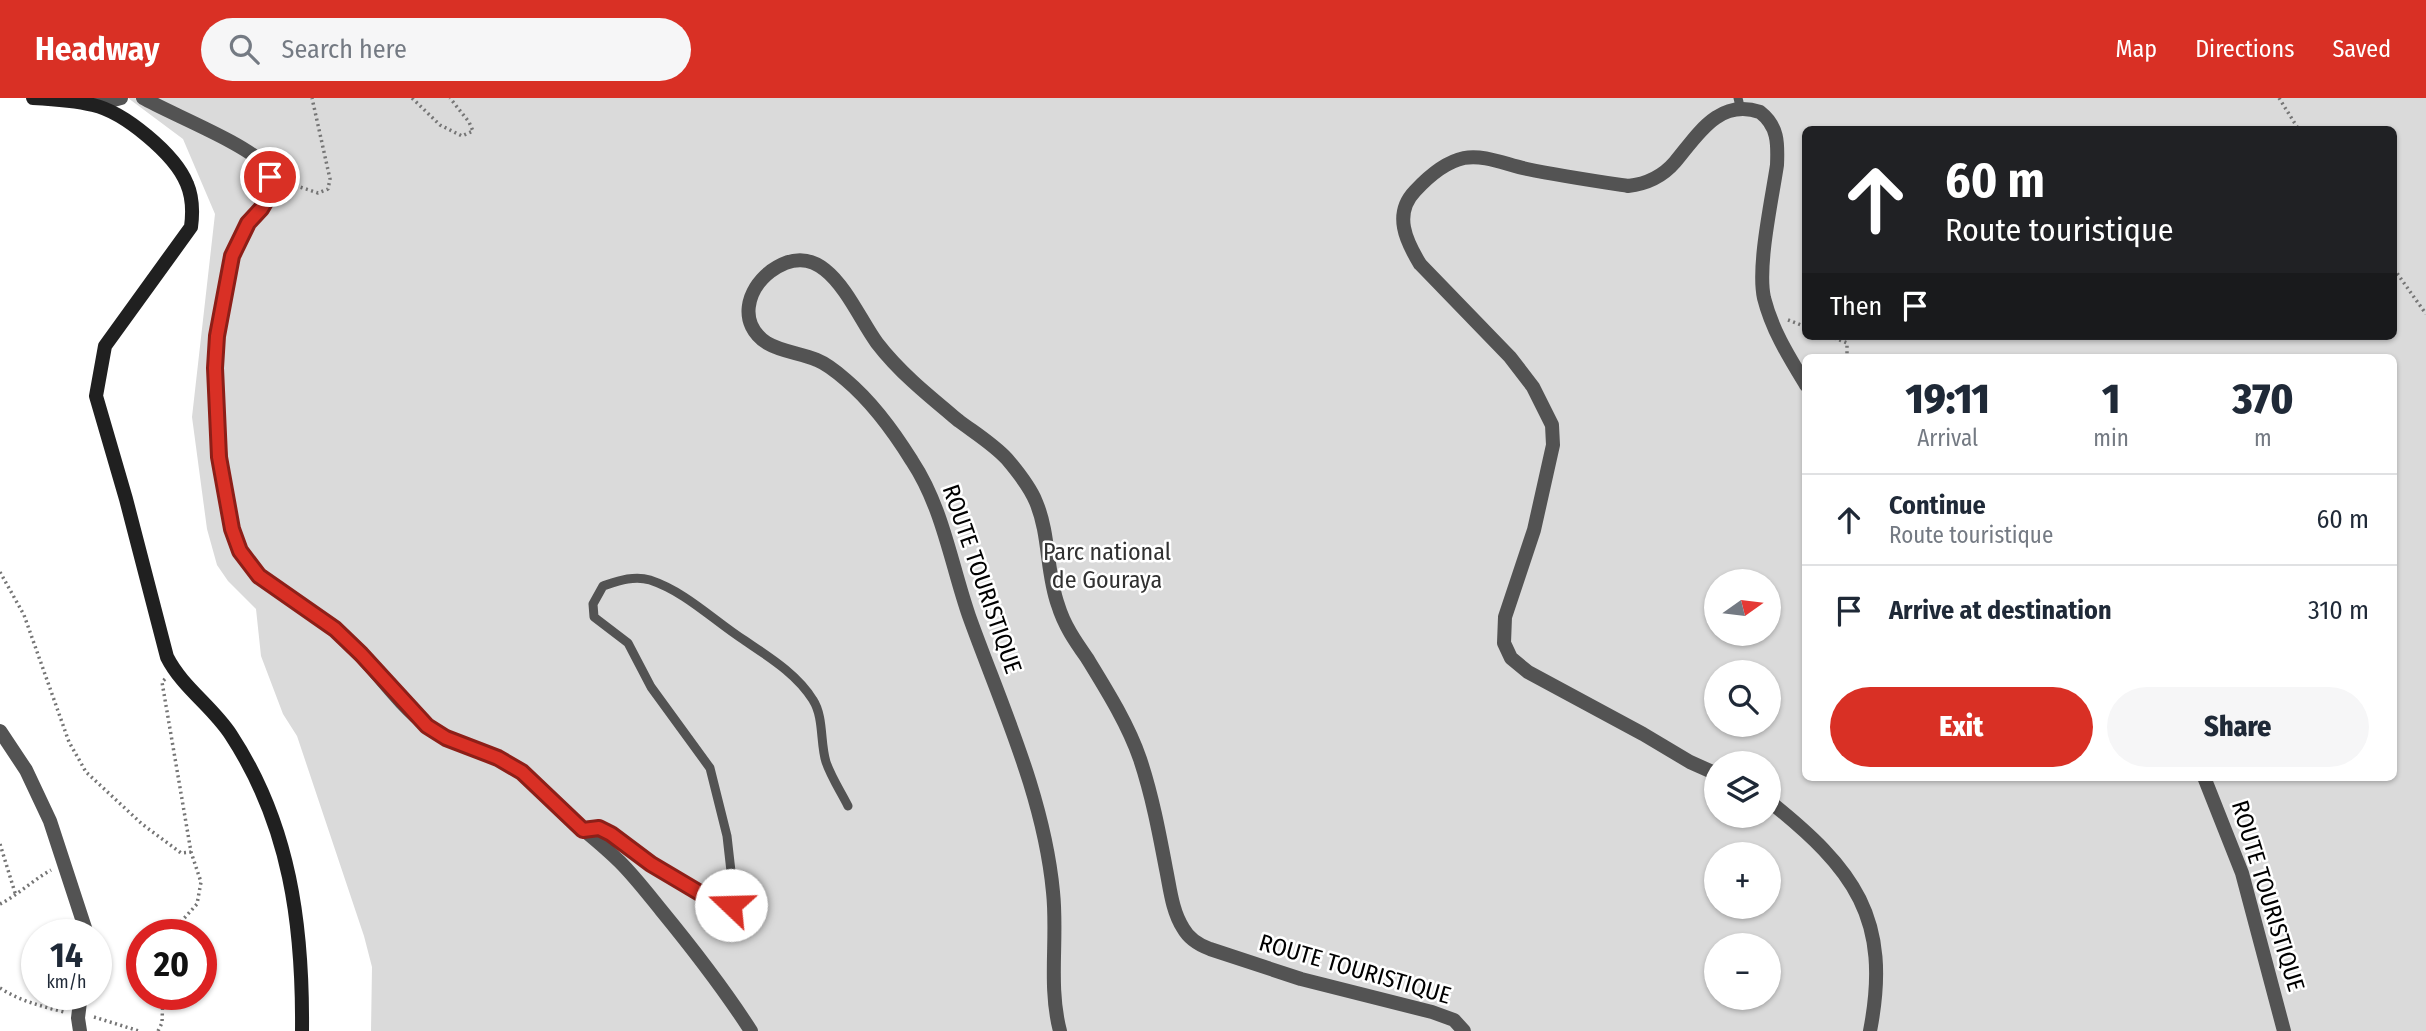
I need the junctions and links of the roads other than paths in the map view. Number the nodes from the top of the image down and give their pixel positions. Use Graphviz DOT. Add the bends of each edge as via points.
graph roads {
  1 [pos="33,98"];
  2 [pos="121,98"];
  3 [pos="143,98"];
  4 [pos="1738,100"];
  5 [pos="95,105"];
  6 [pos="1802,379"];
  7 [pos="0,731"];
  8 [pos="1704,768"];
  9 [pos="2206,781"];
  10 [pos="848,806"];
  11 [pos="1781,810"];
  12 [pos="583,830"];
  13 [pos="82,919"];
  14 [pos="302,1031"];
  15 [pos="751,1031"];
  16 [pos="1060,1031"];
  17 [pos="1464,1031"];
  18 [pos="1870,1031"];
  19 [pos="2284,1031"];
  1 -- 5 [label="main road"];
  2 -- 5 [label="street"];
  3 -- 12 [label="street" via="244,149 262,162 270,177 268,197 248,223 232,256 217,336 219,457 240,551 259,576 335,629 427,726 522,772"];
  4 -- 6 [label="street" via="1770,120 1776,132 1777,165 1762,272 1764,296 1785,351"];
  4 -- 8 [label="street" via="1711,113 1674,163 1640,185 1465,158 1448,164 1423,184 1402,212 1408,242 1420,264 1510,357 1533,387 1552,425 1553,444 1534,530 1506,617 1504,643 1511,659"];
  5 -- 14 [label="main road" via="129,122 170,158 187,183 193,209 191,227 105,346 96,396 161,642 174,670 233,738 274,821 293,891 302,973"];
  7 -- 13 [label="street" via="50,821"];
  9 -- 19 [label="street, ROUTE TOURISTIQUE" via="2242,873"];
  10 -- 12 [label="lane" via="827,765 814,702 801,685 766,653 681,595 648,580 624,579 603,586 593,604 594,617 628,643 651,687 710,768 727,836 731,905 715,902 611,834 599,828"];
  11 -- 18 [label="street" via="1832,858 1866,910 1876,972"];
  12 -- 15 [label="street" via="620,862 651,899"];
  16 -- 17 [label="street, ROUTE TOURISTIQUE" via="1054,999 1055,936 1048,855 1023,765 933,499 914,463 859,392 819,360 765,342 750,325 747,308 753,290 784,264 808,262 833,276 892,361 1004,457 1026,483 1044,529 1059,610 1138,752 1174,907 1188,935 1210,949 1301,979 1432,1012 1454,1020"];
}
